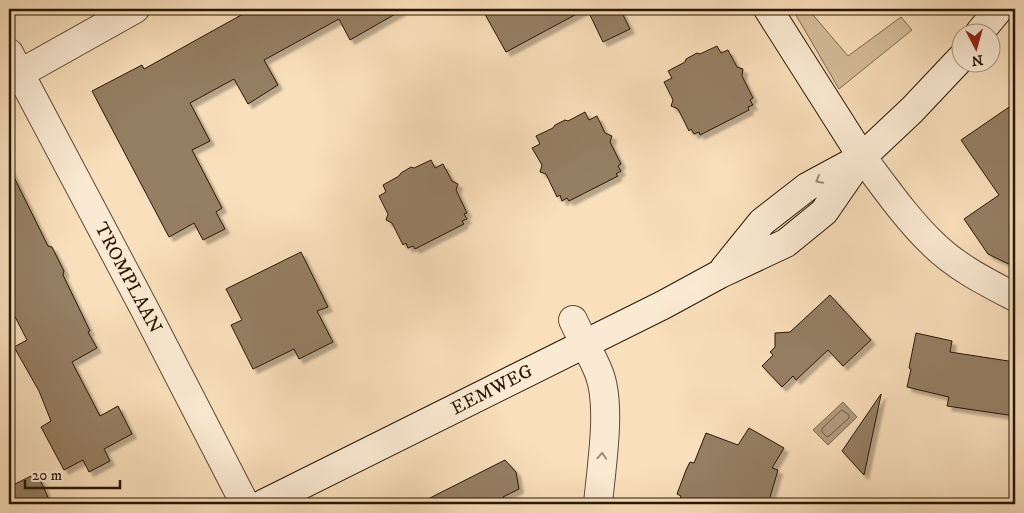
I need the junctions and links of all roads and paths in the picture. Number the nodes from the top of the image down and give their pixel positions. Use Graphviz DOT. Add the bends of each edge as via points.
graph roads {
  1 [pos="135,9"];
  2 [pos="768,9"];
  3 [pos="999,9"];
  4 [pos="988,22"];
  5 [pos="14,64"];
  6 [pos="952,68"];
  7 [pos="862,157"];
  8 [pos="1015,297"];
  9 [pos="579,332"];
  10 [pos="245,504"];
  11 [pos="263,504"];
  12 [pos="598,504"];
  1 -- 5 [label="main road"];
  2 -- 7 [label="main road"];
  3 -- 4 [label="main road"];
  5 -- 10 [label="main road, TROMPLAAN"];
  6 -- 7 [label="main road, EEMWEG"];
  7 -- 8 [label="main road" via="933,244 974,276"];
  7 -- 9 [label="main road, EEMWEG" via="824,212 786,243 663,305"];
  9 -- 11 [label="main road, EEMWEG"];
  12 -- 9 [label="main road, one-way" via="605,396 599,373"];
}
